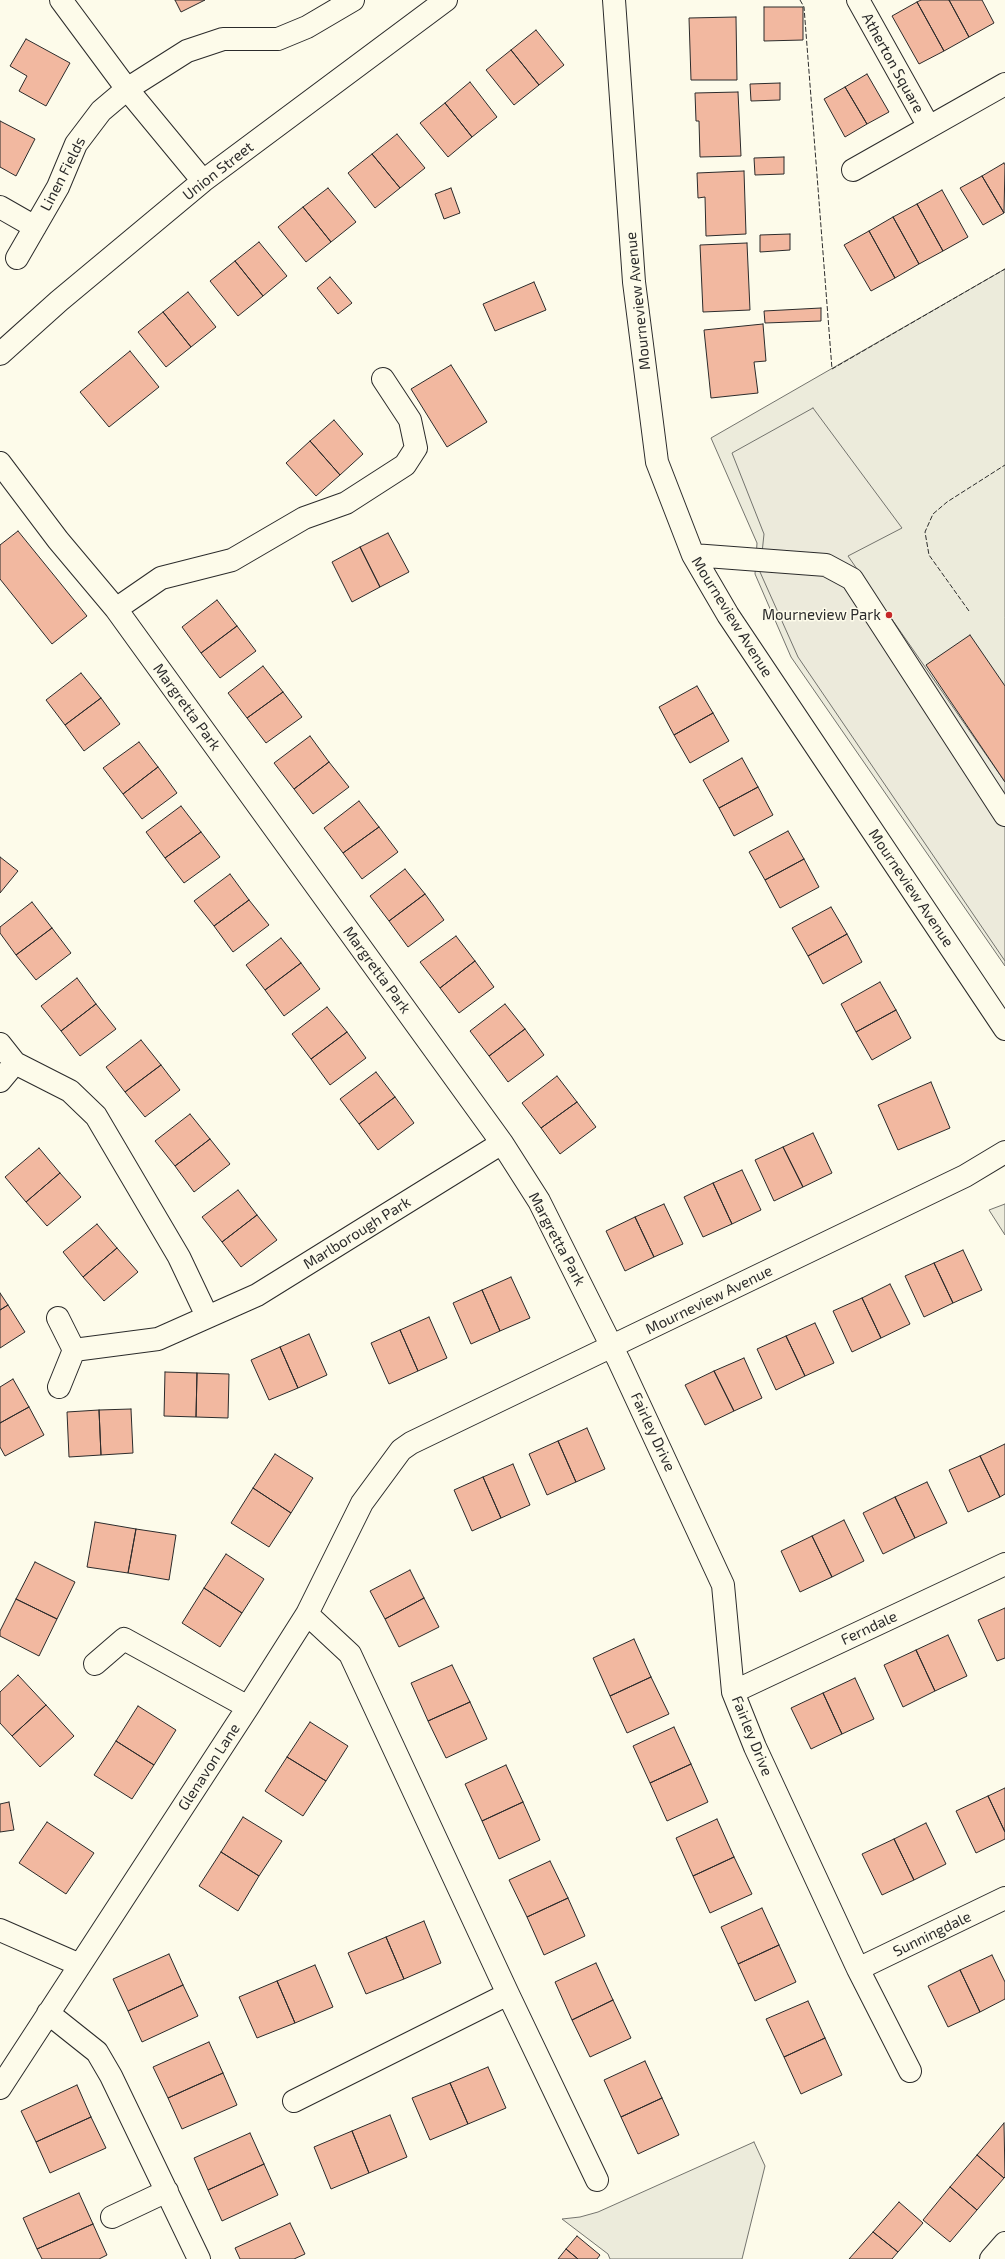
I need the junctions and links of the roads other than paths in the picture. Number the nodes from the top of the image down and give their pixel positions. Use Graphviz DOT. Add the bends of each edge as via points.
graph roads {
  1 [pos="61,0"];
  2 [pos="446,0"];
  3 [pos="614,0"];
  4 [pos="858,0"];
  5 [pos="340,3"];
  6 [pos="1005,84"];
  7 [pos="127,89"];
  8 [pos="929,127"];
  9 [pos="853,170"];
  10 [pos="203,181"];
  11 [pos="0,207"];
  12 [pos="35,227"];
  13 [pos="18,258"];
  14 [pos="0,354"];
  15 [pos="383,379"];
  16 [pos="0,463"];
  17 [pos="693,555"];
  18 [pos="116,609"];
  19 [pos="1005,815"];
  20 [pos="1005,1029"];
  21 [pos="0,1044"];
  22 [pos="15,1063"];
  23 [pos="0,1081"];
  24 [pos="502,1143"];
  25 [pos="1005,1152"];
  26 [pos="207,1316"];
  27 [pos="58,1318"];
  28 [pos="612,1346"];
  29 [pos="74,1350"];
  30 [pos="60,1387"];
  31 [pos="411,1443"];
  32 [pos="1005,1564"];
  33 [pos="307,1614"];
  34 [pos="95,1664"];
  35 [pos="733,1692"];
  36 [pos="248,1707"];
  37 [pos="1005,1898"];
  38 [pos="0,1930"];
  39 [pos="80,1965"];
  40 [pos="858,1969"];
  41 [pos="508,1994"];
  42 [pos="48,2014"];
  43 [pos="910,2071"];
  44 [pos="0,2088"];
  45 [pos="294,2101"];
  46 [pos="597,2180"];
  47 [pos="167,2191"];
  48 [pos="112,2217"];
  49 [pos="1005,2243"];
  50 [pos="199,2259"];
  51 [pos="991,2259"];
  1 -- 7 [label="street"];
  2 -- 10 [label="street, Union Street"];
  3 -- 17 [label="street, Mourneview Avenue" via="634,282 657,462"];
  4 -- 8 [label="street, Atherton Square"];
  5 -- 7 [label="street, Linen Fields" via="307,27 278,39 223,39 187,51"];
  6 -- 8 [label="street, Atherton Square"];
  7 -- 10 [label="street"];
  7 -- 12 [label="street, Linen Fields" via="101,111 76,144 58,187"];
  8 -- 9 [label="street, Atherton Square"];
  10 -- 14 [label="street, Union Street" via="59,301"];
  11 -- 12 [label="street, Linen Fields"];
  12 -- 13 [label="street, Linen Fields"];
  15 -- 18 [label="street" via="410,420 416,448 404,465 346,503 304,518 232,560 161,578"];
  16 -- 18 [label="street, Margretta Park" via="58,540"];
  17 -- 19 [label="street" via="826,565 852,579"];
  17 -- 20 [label="street, Mourneview Avenue" via="728,615"];
  18 -- 24 [label="street, Margretta Park"];
  21 -- 22 [label="street"];
  22 -- 23 [label="street"];
  22 -- 26 [label="street" via="70,1091 96,1116 179,1257"];
  24 -- 26 [label="street, Marlborough Park" via="257,1295"];
  24 -- 28 [label="street, Margretta Park" via="539,1201"];
  25 -- 28 [label="street, Mourneview Avenue" via="965,1176"];
  26 -- 29 [label="street, Marlborough Park" via="158,1339"];
  27 -- 29 [label="street"];
  28 -- 31 [label="street, Mourneview Avenue"];
  28 -- 35 [label="street, Fairley Drive" via="723,1585"];
  29 -- 30 [label="street"];
  31 -- 33 [label="street, Glenavon Lane" via="401,1450 362,1503"];
  32 -- 35 [label="street, Ferndale"];
  33 -- 36 [label="street, Glenavon Lane"];
  33 -- 41 [label="street" via="350,1654"];
  34 -- 36 [label="street" via="124,1639"];
  35 -- 40 [label="street, Fairley Drive" via="755,1747"];
  36 -- 39 [label="street, Glenavon Lane"];
  37 -- 40 [label="street, Sunningdale"];
  38 -- 39 [label="street"];
  39 -- 42 [label="street, Glenavon Lane"];
  40 -- 43 [label="street, Fairley Drive"];
  41 -- 45 [label="street"];
  41 -- 46 [label="street"];
  42 -- 44 [label="street, Glenavon Lane"];
  42 -- 47 [label="street" via="97,2052"];
  47 -- 48 [label="street"];
  47 -- 50 [label="street"];
  49 -- 51 [label="street"];
}
